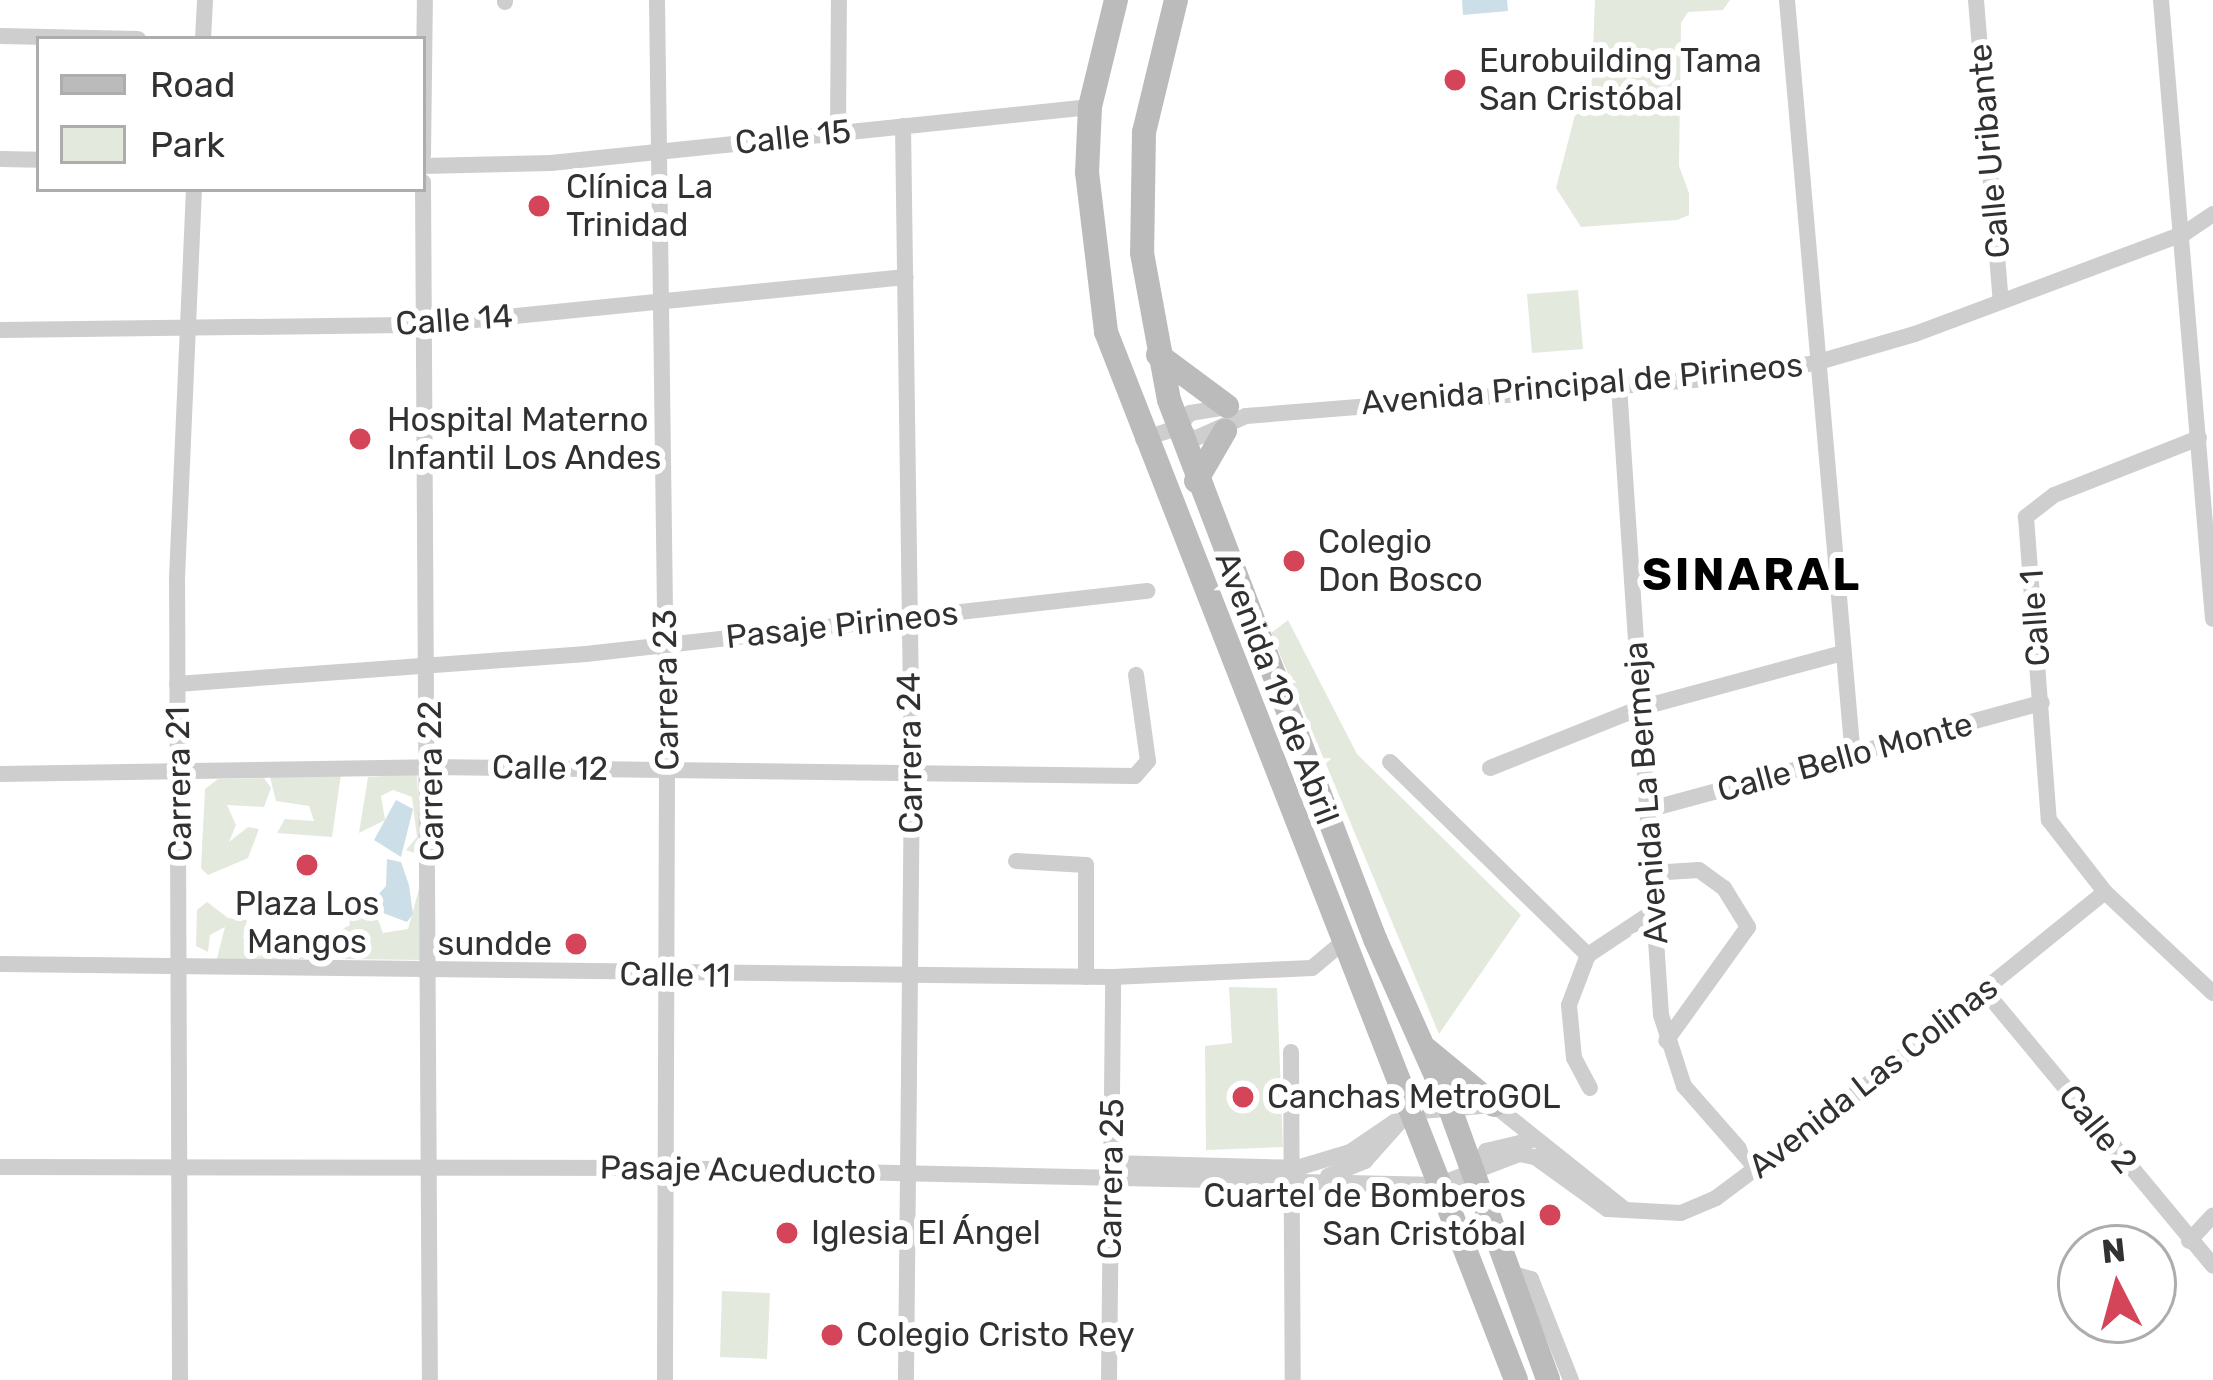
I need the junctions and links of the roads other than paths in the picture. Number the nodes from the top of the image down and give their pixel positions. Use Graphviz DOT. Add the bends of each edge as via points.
graph roads {
  1 [pos="206,0"];
  2 [pos="425,0"];
  3 [pos="657,0"];
  4 [pos="839,0"];
  5 [pos="1116,0"];
  6 [pos="1176,0"];
  7 [pos="1787,0"];
  8 [pos="1976,0"];
  9 [pos="2162,0"];
  10 [pos="0,36"];
  11 [pos="203,36"];
  12 [pos="425,36"];
  13 [pos="36,37"];
  14 [pos="1090,107"];
  15 [pos="903,126"];
  16 [pos="838,131"];
  17 [pos="658,151"];
  18 [pos="0,159"];
  19 [pos="36,160"];
  20 [pos="426,166"];
  21 [pos="194,192"];
  22 [pos="423,192"];
  23 [pos="2213,214"];
  24 [pos="2213,232"];
  25 [pos="2185,233"];
  26 [pos="906,277"];
  27 [pos="2001,301"];
  28 [pos="659,303"];
  29 [pos="1149,313"];
  30 [pos="425,325"];
  31 [pos="184,328"];
  32 [pos="0,330"];
  33 [pos="1106,332"];
  34 [pos="1158,355"];
  35 [pos="1815,362"];
  36 [pos="1619,386"];
  37 [pos="1233,418"];
  38 [pos="1177,428"];
  39 [pos="2199,438"];
  40 [pos="1143,439"];
  41 [pos="1196,482"];
  42 [pos="2211,576"];
  43 [pos="1147,591"];
  44 [pos="907,619"];
  45 [pos="2213,619"];
  46 [pos="666,644"];
  47 [pos="1842,653"];
  48 [pos="428,668"];
  49 [pos="1136,675"];
  50 [pos="177,684"];
  51 [pos="2042,703"];
  52 [pos="1640,708"];
  53 [pos="1853,758"];
  54 [pos="1390,762"];
  55 [pos="430,766"];
  56 [pos="1490,768"];
  57 [pos="180,769"];
  58 [pos="668,769"];
  59 [pos="912,772"];
  60 [pos="0,774"];
  61 [pos="1647,810"];
  62 [pos="1016,862"];
  63 [pos="1650,873"];
  64 [pos="2104,892"];
  65 [pos="1653,912"];
  66 [pos="1341,944"];
  67 [pos="1588,955"];
  68 [pos="180,963"];
  69 [pos="0,964"];
  70 [pos="434,972"];
  71 [pos="668,975"];
  72 [pos="1086,977"];
  73 [pos="1113,977"];
  74 [pos="910,979"];
  75 [pos="1985,991"];
  76 [pos="2213,993"];
  77 [pos="1666,1041"];
  78 [pos="1420,1044"];
  79 [pos="1291,1052"];
  80 [pos="1432,1070"];
  81 [pos="1590,1088"];
  82 [pos="1448,1102"];
  83 [pos="1493,1105"];
  84 [pos="1408,1112"];
  85 [pos="1536,1139"];
  86 [pos="0,1167"];
  87 [pos="179,1167"];
  88 [pos="667,1168"];
  89 [pos="434,1169"];
  90 [pos="1757,1169"];
  91 [pos="1111,1170"];
  92 [pos="909,1173"];
  93 [pos="1297,1173"];
  94 [pos="1473,1173"];
  95 [pos="1322,1179"];
  96 [pos="1438,1185"];
  97 [pos="1622,1208"];
  98 [pos="2213,1215"];
  99 [pos="2189,1240"];
  100 [pos="2213,1266"];
  101 [pos="1505,1272"];
  102 [pos="179,1380"];
  103 [pos="430,1380"];
  104 [pos="665,1380"];
  105 [pos="906,1380"];
  106 [pos="1109,1380"];
  107 [pos="1293,1380"];
  108 [pos="1516,1380"];
  109 [pos="1548,1380"];
  110 [pos="1571,1380"];
  1 -- 11 [label="street"];
  2 -- 12 [label="street"];
  3 -- 17 [label="street, Carrera 23"];
  4 -- 16 [label="street"];
  5 -- 14 [label="main road, Avenida 19 de Abril"];
  6 -- 29 [label="main road, Avenida 19 de Abril" via="1144,132"];
  7 -- 35 [label="street"];
  8 -- 27 [label="street, Calle Uribante"];
  9 -- 25 [label="street"];
  10 -- 13 [label="street"];
  14 -- 15 [label="street, Calle 15"];
  14 -- 33 [label="main road, Avenida 19 de Abril" via="1088,220"];
  15 -- 16 [label="street, Calle 15"];
  15 -- 26 [label="street, Carrera 24"];
  16 -- 17 [label="street, Calle 15"];
  17 -- 20 [label="street, Calle 15"];
  17 -- 28 [label="street, Carrera 23"];
  18 -- 19 [label="street"];
  21 -- 31 [label="street, Carrera 21"];
  22 -- 30 [label="street, Carrera 22"];
  23 -- 25 [label="street, Avenida Principal de Pirineos"];
  24 -- 25 [label="street, Avenida Principal de Pirineos"];
  25 -- 27 [label="street, Avenida Principal de Pirineos"];
  25 -- 39 [label="street"];
  26 -- 28 [label="street, Calle 14"];
  26 -- 44 [label="street, Carrera 24"];
  27 -- 35 [label="street, Avenida Principal de Pirineos"];
  28 -- 30 [label="street, Calle 14"];
  28 -- 46 [label="street, Carrera 23"];
  29 -- 33 [label="main road" via="1138,326"];
  29 -- 34 [label="main road, Avenida 19 de Abril"];
  30 -- 31 [label="street, Calle 14"];
  30 -- 48 [label="street, Carrera 22"];
  31 -- 32 [label="street, Calle 14"];
  31 -- 50 [label="street, Carrera 21"];
  33 -- 40 [label="main road, Avenida 19 de Abril"];
  34 -- 37 [label="main road"];
  34 -- 38 [label="main road, Avenida 19 de Abril"];
  35 -- 36 [label="street, Avenida Principal de Pirineos"];
  35 -- 47 [label="street"];
  36 -- 37 [label="street, Avenida Principal de Pirineos"];
  36 -- 52 [label="street, Avenida La Bermeja"];
  37 -- 38 [label="street, Avenida Principal de Pirineos" via="1190,413"];
  37 -- 38 [label="street, Avenida Principal de Pirineos" via="1194,439"];
  37 -- 41 [label="main road"];
  38 -- 40 [label="street, Avenida Principal de Pirineos"];
  38 -- 41 [label="main road, Avenida 19 de Abril"];
  39 -- 42 [label="street"];
  39 -- 51 [label="street, Calle 1" via="2054,495 2026,517"];
  40 -- 66 [label="main road, Avenida 19 de Abril"];
  41 -- 78 [label="main road, Avenida 19 de Abril"];
  42 -- 45 [label="street"];
  43 -- 44 [label="street, Pasaje Pirineos"];
  44 -- 46 [label="street, Pasaje Pirineos"];
  44 -- 59 [label="street, Carrera 24"];
  46 -- 48 [label="street, Pasaje Pirineos"];
  46 -- 58 [label="street, Carrera 23"];
  47 -- 52 [label="street"];
  47 -- 53 [label="street"];
  48 -- 50 [label="street, Pasaje Pirineos"];
  48 -- 55 [label="street, Carrera 22"];
  49 -- 59 [label="street, Calle 12" via="1148,761 1135,776"];
  50 -- 57 [label="street, Carrera 21"];
  51 -- 53 [label="street, Calle Bello Monte"];
  51 -- 64 [label="street, Calle 1" via="2049,820"];
  52 -- 56 [label="street"];
  52 -- 61 [label="street, Avenida La Bermeja"];
  53 -- 61 [label="street, Calle Bello Monte"];
  54 -- 67 [label="street"];
  55 -- 57 [label="street, Calle 12"];
  55 -- 58 [label="street, Calle 12"];
  55 -- 70 [label="street, Carrera 22"];
  57 -- 60 [label="street, Calle 12"];
  57 -- 68 [label="street, Carrera 21"];
  58 -- 59 [label="street, Calle 12"];
  58 -- 71 [label="street, Carrera 23"];
  59 -- 74 [label="street, Carrera 24"];
  61 -- 63 [label="street, Avenida La Bermeja"];
  62 -- 72 [label="street" via="1086,865"];
  63 -- 65 [label="street, Avenida La Bermeja"];
  63 -- 77 [label="street" via="1699,870 1724,888 1748,927"];
  64 -- 75 [label="street, Avenida Las Colinas"];
  64 -- 76 [label="street, Calle 1"];
  65 -- 67 [label="street"];
  65 -- 77 [label="street, Avenida La Bermeja"];
  66 -- 73 [label="street, Calle 11" via="1312,968"];
  66 -- 84 [label="main road, Avenida 19 de Abril"];
  67 -- 81 [label="street" via="1568,1030"];
  68 -- 69 [label="street, Calle 11"];
  68 -- 70 [label="street, Calle 11"];
  68 -- 87 [label="street, Carrera 21"];
  70 -- 71 [label="street, Calle 11"];
  70 -- 89 [label="street, Carrera 22"];
  71 -- 74 [label="street, Calle 11"];
  71 -- 88 [label="street, Carrera 23"];
  72 -- 73 [label="street, Calle 11"];
  72 -- 74 [label="street, Calle 11"];
  73 -- 91 [label="street, Carrera 25"];
  74 -- 92 [label="street, Carrera 24"];
  75 -- 90 [label="street, Avenida Las Colinas"];
  75 -- 99 [label="street, Calle 2"];
  77 -- 90 [label="street, Avenida La Bermeja" via="1711,1125"];
  78 -- 80 [label="main road, Avenida 19 de Abril"];
  78 -- 83 [label="main road"];
  79 -- 93 [label="street"];
  80 -- 82 [label="main road, Avenida 19 de Abril"];
  80 -- 84 [label="main road"];
  82 -- 83 [label="street"];
  82 -- 84 [label="street"];
  82 -- 94 [label="main road, Avenida 19 de Abril"];
  83 -- 85 [label="street"];
  84 -- 93 [label="street" via="1350,1152"];
  84 -- 95 [label="street" via="1365,1161"];
  84 -- 96 [label="main road, Avenida 19 de Abril"];
  85 -- 94 [label="street" via="1486,1150"];
  85 -- 97 [label="street"];
  86 -- 87 [label="street, Pasaje Acueducto"];
  87 -- 89 [label="street, Pasaje Acueducto"];
  87 -- 102 [label="street, Carrera 21"];
  88 -- 89 [label="street, Pasaje Acueducto"];
  88 -- 92 [label="street, Pasaje Acueducto"];
  88 -- 104 [label="street, Carrera 23"];
  89 -- 103 [label="street, Carrera 22"];
  90 -- 97 [label="street, Avenida Las Colinas" via="1681,1214"];
  91 -- 92 [label="street, Pasaje Acueducto"];
  91 -- 93 [label="street, Pasaje Acueducto"];
  91 -- 106 [label="street, Carrera 25"];
  92 -- 105 [label="street, Carrera 24"];
  93 -- 95 [label="street, Pasaje Acueducto"];
  93 -- 107 [label="street"];
  94 -- 96 [label="street, Pasaje Acueducto"];
  94 -- 97 [label="street, Avenida Las Colinas" via="1519,1154 1535,1157 1606,1208"];
  94 -- 101 [label="main road, Avenida 19 de Abril"];
  95 -- 96 [label="street, Pasaje Acueducto"];
  96 -- 108 [label="main road, Avenida 19 de Abril"];
  98 -- 99 [label="street"];
  99 -- 100 [label="street, Calle 2"];
  101 -- 109 [label="main road, Avenida 19 de Abril"];
  101 -- 110 [label="street" via="1531,1279"];
}
